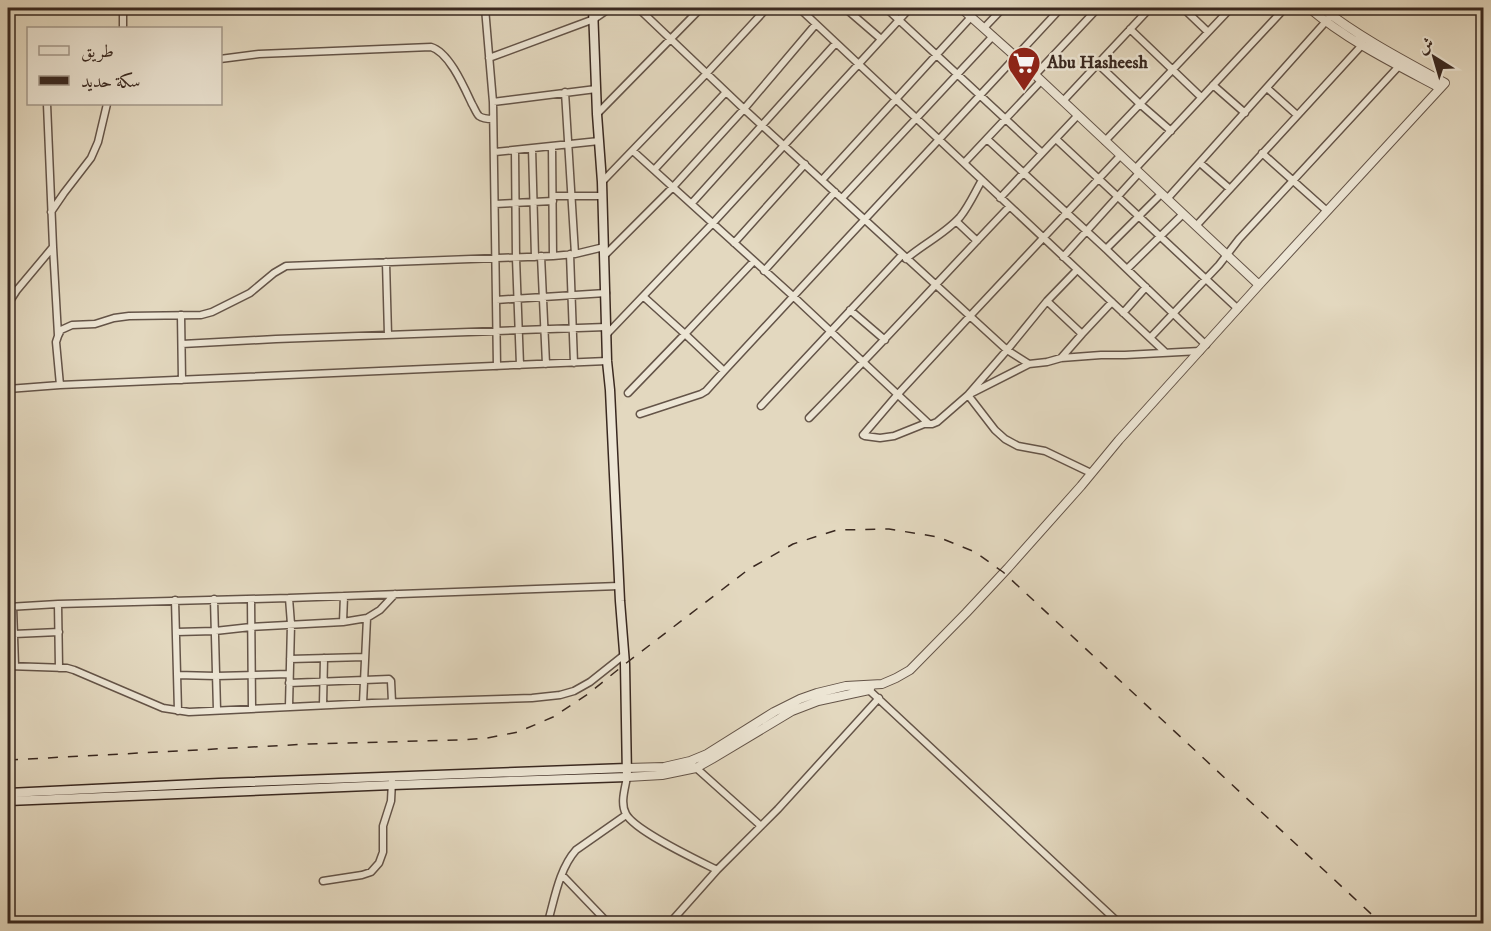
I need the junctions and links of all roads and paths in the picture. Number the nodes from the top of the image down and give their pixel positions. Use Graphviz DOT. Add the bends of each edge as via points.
graph roads {
  1 [pos="123,8"];
  2 [pos="485,8"];
  3 [pos="593,8"];
  4 [pos="610,8"];
  5 [pos="638,8"];
  6 [pos="701,8"];
  7 [pos="767,8"];
  8 [pos="799,8"];
  9 [pos="845,8"];
  10 [pos="886,8"];
  11 [pos="910,8"];
  12 [pos="961,8"];
  13 [pos="1003,8"];
  14 [pos="1061,8"];
  15 [pos="1098,8"];
  16 [pos="1150,8"];
  17 [pos="1183,8"];
  18 [pos="1231,8"];
  19 [pos="1285,8"];
  20 [pos="1309,8"];
  21 [pos="1322,8"];
  22 [pos="971,17"];
  23 [pos="594,19"];
  24 [pos="899,19"];
  25 [pos="1329,19"];
  26 [pos="816,24"];
  27 [pos="123,27"];
  28 [pos="984,28"];
  29 [pos="1130,29"];
  30 [pos="1208,32"];
  31 [pos="993,36"];
  32 [pos="670,39"];
  33 [pos="881,39"];
  34 [pos="836,43"];
  35 [pos="1362,45"];
  36 [pos="937,55"];
  37 [pos="1016,57"];
  38 [pos="489,58"];
  39 [pos="222,59"];
  40 [pos="859,64"];
  41 [pos="1098,64"];
  42 [pos="1399,66"];
  43 [pos="1172,70"];
  44 [pos="707,74"];
  45 [pos="957,74"];
  46 [pos="1038,78"];
  47 [pos="1213,85"];
  48 [pos="1443,85"];
  49 [pos="1267,88"];
  50 [pos="596,89"];
  51 [pos="564,92"];
  52 [pos="726,92"];
  53 [pos="980,96"];
  54 [pos="1202,97"];
  55 [pos="896,99"];
  56 [pos="1063,101"];
  57 [pos="493,102"];
  58 [pos="1140,104"];
  59 [pos="47,105"];
  60 [pos="107,105"];
  61 [pos="744,109"];
  62 [pos="1245,113"];
  63 [pos="597,114"];
  64 [pos="1078,115"];
  65 [pos="1297,115"];
  66 [pos="916,118"];
  67 [pos="493,119"];
  68 [pos="1005,119"];
  69 [pos="763,126"];
  70 [pos="1171,131"];
  71 [pos="987,139"];
  72 [pos="1056,139"];
  73 [pos="939,140"];
  74 [pos="599,141"];
  75 [pos="1105,141"];
  76 [pos="568,144"];
  77 [pos="552,146"];
  78 [pos="784,146"];
  79 [pos="532,148"];
  80 [pos="515,150"];
  81 [pos="633,151"];
  82 [pos="495,152"];
  83 [pos="1042,153"];
  84 [pos="1262,153"];
  85 [pos="1120,156"];
  86 [pos="964,163"];
  87 [pos="1200,163"];
  88 [pos="805,164"];
  89 [pos="654,170"];
  90 [pos="1137,171"];
  91 [pos="1023,173"];
  92 [pos="1098,179"];
  93 [pos="822,180"];
  94 [pos="982,180"];
  95 [pos="1293,180"];
  96 [pos="602,182"];
  97 [pos="673,187"];
  98 [pos="1230,189"];
  99 [pos="835,192"];
  100 [pos="603,196"];
  101 [pos="572,197"];
  102 [pos="1164,197"];
  103 [pos="553,198"];
  104 [pos="842,198"];
  105 [pos="1000,198"];
  106 [pos="1118,198"];
  107 [pos="534,201"];
  108 [pos="515,203"];
  109 [pos="692,203"];
  110 [pos="495,204"];
  111 [pos="1010,207"];
  112 [pos="1327,211"];
  113 [pos="51,212"];
  114 [pos="1067,213"];
  115 [pos="1183,214"];
  116 [pos="1138,217"];
  117 [pos="865,219"];
  118 [pos="956,221"];
  119 [pos="713,223"];
  120 [pos="1196,226"];
  121 [pos="1087,231"];
  122 [pos="1160,236"];
  123 [pos="1043,238"];
  124 [pos="976,241"];
  125 [pos="734,243"];
  126 [pos="53,247"];
  127 [pos="1106,249"];
  128 [pos="604,252"];
  129 [pos="573,254"];
  130 [pos="1227,255"];
  131 [pos="538,256"];
  132 [pos="553,256"];
  133 [pos="904,257"];
  134 [pos="1063,257"];
  135 [pos="495,258"];
  136 [pos="516,258"];
  137 [pos="754,261"];
  138 [pos="386,262"];
  139 [pos="1127,269"];
  140 [pos="1077,270"];
  141 [pos="764,271"];
  142 [pos="1205,279"];
  143 [pos="935,285"];
  144 [pos="1259,285"];
  145 [pos="1146,287"];
  146 [pos="606,294"];
  147 [pos="572,295"];
  148 [pos="644,297"];
  149 [pos="794,297"];
  150 [pos="542,298"];
  151 [pos="518,299"];
  152 [pos="496,300"];
  153 [pos="1047,301"];
  154 [pos="1112,302"];
  155 [pos="8,304"];
  156 [pos="1238,309"];
  157 [pos="850,310"];
  158 [pos="1123,313"];
  159 [pos="1174,313"];
  160 [pos="181,315"];
  161 [pos="970,316"];
  162 [pos="573,328"];
  163 [pos="544,329"];
  164 [pos="496,330"];
  165 [pos="518,330"];
  166 [pos="606,331"];
  167 [pos="830,331"];
  168 [pos="685,334"];
  169 [pos="1082,334"];
  170 [pos="388,335"];
  171 [pos="58,336"];
  172 [pos="1150,338"];
  173 [pos="885,340"];
  174 [pos="182,344"];
  175 [pos="1203,348"];
  176 [pos="1007,350"];
  177 [pos="1165,352"];
  178 [pos="1061,358"];
  179 [pos="607,361"];
  180 [pos="863,362"];
  181 [pos="574,363"];
  182 [pos="546,364"];
  183 [pos="1029,364"];
  184 [pos="520,365"];
  185 [pos="497,366"];
  186 [pos="724,371"];
  187 [pos="183,380"];
  188 [pos="60,385"];
  189 [pos="8,389"];
  190 [pos="628,393"];
  191 [pos="898,394"];
  192 [pos="968,395"];
  193 [pos="761,406"];
  194 [pos="640,414"];
  195 [pos="809,418"];
  196 [pos="928,423"];
  197 [pos="1090,473"];
  198 [pos="619,586"];
  199 [pos="395,594"];
  200 [pos="344,596"];
  201 [pos="251,598"];
  202 [pos="288,598"];
  203 [pos="214,599"];
  204 [pos="176,600"];
  205 [pos="58,604"];
  206 [pos="10,607"];
  207 [pos="367,618"];
  208 [pos="343,622"];
  209 [pos="291,624"];
  210 [pos="251,627"];
  211 [pos="215,631"];
  212 [pos="59,632"];
  213 [pos="176,632"];
  214 [pos="14,634"];
  215 [pos="624,656"];
  216 [pos="365,657"];
  217 [pos="324,658"];
  218 [pos="290,659"];
  219 [pos="11,666"];
  220 [pos="59,668"];
  221 [pos="289,674"];
  222 [pos="177,675"];
  223 [pos="251,675"];
  224 [pos="216,676"];
  225 [pos="364,679"];
  226 [pos="289,682"];
  227 [pos="323,682"];
  228 [pos="871,688"];
  229 [pos="879,698"];
  230 [pos="392,702"];
  231 [pos="363,703"];
  232 [pos="323,705"];
  233 [pos="289,706"];
  234 [pos="252,708"];
  235 [pos="217,710"];
  236 [pos="178,711"];
  237 [pos="690,761"];
  238 [pos="696,768"];
  239 [pos="627,773"];
  240 [pos="392,781"];
  241 [pos="8,793"];
  242 [pos="8,801"];
  243 [pos="626,815"];
  244 [pos="761,826"];
  245 [pos="717,870"];
  246 [pos="562,875"];
  247 [pos="322,881"];
  248 [pos="549,918"];
  249 [pos="609,924"];
  250 [pos="669,924"];
  251 [pos="1120,924"];
  1 -- 27 [label="street"];
  2 -- 38 [label="street"];
  3 -- 23 [label="main road"];
  4 -- 23 [label="street"];
  5 -- 32 [label="street"];
  6 -- 32 [label="street"];
  7 -- 44 [label="street"];
  8 -- 26 [label="street"];
  9 -- 33 [label="street"];
  10 -- 24 [label="street"];
  11 -- 24 [label="street"];
  12 -- 22 [label="street"];
  13 -- 28 [label="street"];
  14 -- 37 [label="street"];
  15 -- 46 [label="street"];
  16 -- 29 [label="street"];
  17 -- 30 [label="street"];
  18 -- 30 [label="street"];
  19 -- 47 [label="street"];
  20 -- 25 [label="street"];
  21 -- 25 [label="street"];
  22 -- 28 [label="street"];
  22 -- 36 [label="street"];
  23 -- 38 [label="street"];
  23 -- 50 [label="main road"];
  24 -- 33 [label="street"];
  24 -- 36 [label="street"];
  25 -- 35 [label="street"];
  25 -- 48 [label="street"];
  25 -- 49 [label="street"];
  26 -- 34 [label="street"];
  26 -- 61 [label="street"];
  28 -- 31 [label="street"];
  29 -- 41 [label="street"];
  29 -- 43 [label="street"];
  30 -- 43 [label="street"];
  31 -- 37 [label="street"];
  31 -- 45 [label="street"];
  32 -- 44 [label="street"];
  32 -- 63 [label="street"];
  33 -- 40 [label="street"];
  34 -- 40 [label="street"];
  34 -- 69 [label="street"];
  35 -- 42 [label="street"];
  35 -- 65 [label="street"];
  36 -- 45 [label="street"];
  36 -- 55 [label="street"];
  37 -- 46 [label="street"];
  37 -- 53 [label="street"];
  38 -- 57 [label="street"];
  39 -- 67 [label="street" via="431,46 443,54 477,114"];
  40 -- 55 [label="street"];
  40 -- 78 [label="street"];
  41 -- 56 [label="street"];
  41 -- 58 [label="street"];
  42 -- 48 [label="street"];
  42 -- 95 [label="street"];
  43 -- 54 [label="street"];
  43 -- 58 [label="street"];
  44 -- 52 [label="street"];
  44 -- 81 [label="street"];
  45 -- 53 [label="street"];
  45 -- 66 [label="street"];
  46 -- 56 [label="street"];
  46 -- 68 [label="street"];
  47 -- 54 [label="street"];
  47 -- 62 [label="street"];
  48 -- 112 [label="street"];
  49 -- 62 [label="street"];
  49 -- 65 [label="street"];
  50 -- 51 [label="street"];
  50 -- 63 [label="main road"];
  51 -- 57 [label="street"];
  51 -- 76 [label="street"];
  52 -- 61 [label="street"];
  52 -- 89 [label="street"];
  53 -- 68 [label="street"];
  53 -- 73 [label="street"];
  54 -- 70 [label="street"];
  55 -- 66 [label="street"];
  55 -- 93 [label="street"];
  56 -- 64 [label="street"];
  57 -- 67 [label="street"];
  58 -- 70 [label="street"];
  58 -- 75 [label="street"];
  59 -- 113 [label="street"];
  60 -- 113 [label="street" via="94,153"];
  61 -- 69 [label="street"];
  61 -- 97 [label="street"];
  62 -- 87 [label="street"];
  63 -- 74 [label="main road"];
  64 -- 72 [label="street"];
  64 -- 75 [label="street"];
  65 -- 84 [label="street"];
  66 -- 73 [label="street"];
  66 -- 104 [label="street"];
  67 -- 82 [label="street"];
  68 -- 71 [label="street"];
  68 -- 83 [label="street"];
  69 -- 78 [label="street"];
  69 -- 109 [label="street"];
  70 -- 90 [label="street"];
  71 -- 86 [label="street"];
  71 -- 91 [label="street"];
  72 -- 83 [label="street"];
  72 -- 92 [label="street"];
  73 -- 86 [label="street"];
  73 -- 117 [label="street"];
  74 -- 76 [label="street"];
  74 -- 96 [label="main road"];
  75 -- 85 [label="street"];
  76 -- 77 [label="street"];
  76 -- 101 [label="street"];
  77 -- 79 [label="street"];
  77 -- 103 [label="street"];
  78 -- 88 [label="street"];
  78 -- 119 [label="street"];
  79 -- 80 [label="street"];
  79 -- 107 [label="street"];
  80 -- 82 [label="street"];
  80 -- 108 [label="street"];
  81 -- 89 [label="street"];
  81 -- 96 [label="street"];
  82 -- 110 [label="street"];
  83 -- 91 [label="street"];
  84 -- 95 [label="street"];
  84 -- 98 [label="street"];
  85 -- 90 [label="street"];
  85 -- 92 [label="street"];
  86 -- 94 [label="street"];
  87 -- 98 [label="street"];
  87 -- 102 [label="street"];
  88 -- 93 [label="street"];
  88 -- 125 [label="street"];
  89 -- 97 [label="street"];
  90 -- 102 [label="street"];
  90 -- 106 [label="street"];
  91 -- 105 [label="street"];
  91 -- 114 [label="street"];
  92 -- 106 [label="street"];
  92 -- 114 [label="street"];
  93 -- 99 [label="street"];
  94 -- 105 [label="street"];
  94 -- 118 [label="street"];
  95 -- 112 [label="street"];
  95 -- 130 [label="street"];
  96 -- 100 [label="main road"];
  97 -- 109 [label="street"];
  97 -- 128 [label="street"];
  98 -- 120 [label="street"];
  99 -- 104 [label="street"];
  99 -- 141 [label="street"];
  100 -- 101 [label="street"];
  100 -- 128 [label="main road"];
  101 -- 103 [label="street"];
  101 -- 129 [label="street"];
  102 -- 115 [label="street"];
  102 -- 116 [label="street"];
  103 -- 107 [label="street"];
  103 -- 132 [label="street"];
  104 -- 117 [label="street"];
  105 -- 111 [label="street"];
  106 -- 116 [label="street"];
  106 -- 121 [label="street"];
  107 -- 108 [label="street"];
  107 -- 131 [label="street"];
  108 -- 110 [label="street"];
  108 -- 136 [label="street"];
  109 -- 119 [label="street"];
  110 -- 135 [label="street"];
  111 -- 123 [label="street"];
  111 -- 124 [label="street"];
  112 -- 144 [label="street"];
  113 -- 126 [label="street"];
  114 -- 121 [label="street"];
  114 -- 123 [label="street"];
  115 -- 120 [label="street"];
  115 -- 122 [label="street"];
  116 -- 122 [label="street"];
  116 -- 127 [label="street"];
  117 -- 133 [label="street"];
  117 -- 149 [label="street"];
  118 -- 124 [label="street"];
  118 -- 133 [label="street"];
  119 -- 125 [label="street"];
  119 -- 148 [label="street"];
  120 -- 130 [label="street"];
  121 -- 127 [label="street"];
  121 -- 134 [label="street"];
  122 -- 139 [label="street"];
  122 -- 142 [label="street"];
  123 -- 134 [label="street"];
  123 -- 161 [label="street"];
  124 -- 143 [label="street"];
  125 -- 137 [label="street"];
  126 -- 155 [label="street"];
  126 -- 171 [label="street"];
  127 -- 139 [label="street"];
  128 -- 129 [label="street"];
  128 -- 146 [label="main road"];
  129 -- 132 [label="street"];
  129 -- 147 [label="street"];
  130 -- 142 [label="street"];
  130 -- 144 [label="street"];
  131 -- 132 [label="street"];
  131 -- 136 [label="street"];
  131 -- 150 [label="street"];
  133 -- 143 [label="street"];
  133 -- 157 [label="street"];
  134 -- 140 [label="street"];
  135 -- 136 [label="street"];
  135 -- 138 [label="street"];
  135 -- 152 [label="street"];
  136 -- 151 [label="street"];
  137 -- 141 [label="street"];
  137 -- 168 [label="street"];
  138 -- 160 [label="street" via="286,266 250,293 217,310"];
  138 -- 170 [label="street"];
  139 -- 145 [label="street"];
  140 -- 153 [label="street"];
  140 -- 154 [label="street"];
  141 -- 149 [label="street"];
  142 -- 156 [label="street"];
  142 -- 159 [label="street"];
  143 -- 161 [label="street"];
  143 -- 173 [label="street"];
  144 -- 156 [label="street"];
  145 -- 158 [label="street"];
  145 -- 159 [label="street"];
  146 -- 147 [label="street"];
  146 -- 166 [label="main road"];
  147 -- 150 [label="street"];
  147 -- 162 [label="street"];
  148 -- 166 [label="street"];
  148 -- 168 [label="street"];
  149 -- 167 [label="street"];
  149 -- 186 [label="street"];
  150 -- 151 [label="street"];
  150 -- 163 [label="street"];
  151 -- 152 [label="street"];
  151 -- 165 [label="street"];
  152 -- 164 [label="street"];
  153 -- 169 [label="street"];
  153 -- 176 [label="street"];
  154 -- 158 [label="street"];
  154 -- 169 [label="street"];
  156 -- 175 [label="street"];
  157 -- 167 [label="street"];
  157 -- 173 [label="street"];
  158 -- 172 [label="street"];
  159 -- 172 [label="street"];
  159 -- 175 [label="street"];
  160 -- 171 [label="street" via="121,316 66,327"];
  160 -- 174 [label="street"];
  161 -- 176 [label="street"];
  161 -- 191 [label="street"];
  162 -- 163 [label="street"];
  162 -- 166 [label="street"];
  162 -- 181 [label="street"];
  163 -- 165 [label="street"];
  163 -- 182 [label="street"];
  164 -- 165 [label="street"];
  164 -- 170 [label="street"];
  164 -- 185 [label="street"];
  165 -- 184 [label="street"];
  166 -- 179 [label="main road"];
  167 -- 180 [label="street"];
  167 -- 193 [label="street"];
  168 -- 186 [label="street"];
  168 -- 190 [label="street"];
  169 -- 178 [label="street"];
  170 -- 174 [label="street"];
  171 -- 188 [label="street"];
  172 -- 177 [label="street"];
  173 -- 180 [label="street"];
  174 -- 187 [label="street"];
  175 -- 177 [label="street"];
  175 -- 197 [label="street"];
  176 -- 183 [label="street"];
  176 -- 192 [label="street"];
  177 -- 178 [label="street"];
  178 -- 183 [label="street"];
  179 -- 181 [label="street"];
  179 -- 198 [label="main road"];
  180 -- 191 [label="street"];
  180 -- 195 [label="street"];
  181 -- 182 [label="street"];
  182 -- 184 [label="street"];
  183 -- 192 [label="street"];
  184 -- 185 [label="street"];
  185 -- 187 [label="street"];
  186 -- 194 [label="street" via="701,394"];
  187 -- 188 [label="street"];
  188 -- 189 [label="street"];
  191 -- 196 [label="street"];
  191 -- 196 [label="street" via="864,436 894,436"];
  192 -- 196 [label="street" via="937,422"];
  192 -- 197 [label="street" via="1005,439 1045,451"];
  197 -- 228 [label="street" via="966,613 909,670"];
  198 -- 199 [label="street"];
  198 -- 215 [label="main road"];
  199 -- 200 [label="street"];
  199 -- 207 [label="street"];
  200 -- 202 [label="street"];
  200 -- 208 [label="street"];
  201 -- 202 [label="street"];
  201 -- 203 [label="street"];
  201 -- 210 [label="street"];
  202 -- 209 [label="street"];
  203 -- 204 [label="street"];
  203 -- 211 [label="street"];
  204 -- 205 [label="street"];
  204 -- 213 [label="street"];
  205 -- 206 [label="street"];
  205 -- 212 [label="street"];
  206 -- 214 [label="street"];
  207 -- 208 [label="street"];
  207 -- 216 [label="street"];
  208 -- 209 [label="street"];
  209 -- 210 [label="street"];
  209 -- 218 [label="street"];
  210 -- 211 [label="street"];
  210 -- 223 [label="street"];
  211 -- 213 [label="street"];
  211 -- 224 [label="street"];
  212 -- 214 [label="street"];
  212 -- 220 [label="street"];
  213 -- 222 [label="street"];
  214 -- 219 [label="street"];
  215 -- 230 [label="street" via="590,682 560,695"];
  215 -- 239 [label="main road"];
  216 -- 217 [label="street"];
  216 -- 225 [label="street"];
  217 -- 218 [label="street"];
  217 -- 227 [label="street"];
  218 -- 221 [label="street"];
  219 -- 220 [label="street"];
  220 -- 236 [label="street" via="74,670"];
  221 -- 223 [label="street"];
  221 -- 226 [label="street"];
  222 -- 224 [label="street"];
  222 -- 236 [label="street"];
  223 -- 224 [label="street"];
  223 -- 234 [label="street"];
  224 -- 235 [label="street"];
  225 -- 227 [label="street"];
  225 -- 230 [label="street" via="389,679"];
  225 -- 231 [label="street"];
  226 -- 227 [label="street"];
  226 -- 233 [label="street"];
  227 -- 232 [label="street"];
  228 -- 229 [label="street"];
  228 -- 237 [label="street" via="846,686 800,699"];
  228 -- 238 [label="street" via="792,711"];
  229 -- 244 [label="street"];
  229 -- 251 [label="street"];
  230 -- 231 [label="street"];
  231 -- 232 [label="street"];
  232 -- 233 [label="street"];
  233 -- 234 [label="street"];
  234 -- 235 [label="street"];
  235 -- 236 [label="street"];
  237 -- 238 [label="street"];
  237 -- 239 [label="street"];
  238 -- 239 [label="street" via="662,775"];
  238 -- 244 [label="street"];
  239 -- 240 [label="main road"];
  239 -- 243 [label="street" via="623,804"];
  240 -- 241 [label="main road"];
  240 -- 242 [label="main road"];
  240 -- 247 [label="street" via="379,863 362,875"];
  243 -- 245 [label="street" via="664,843"];
  243 -- 246 [label="street" via="576,850"];
  244 -- 245 [label="street"];
  245 -- 250 [label="street"];
  246 -- 248 [label="street"];
  246 -- 249 [label="street"];
}
